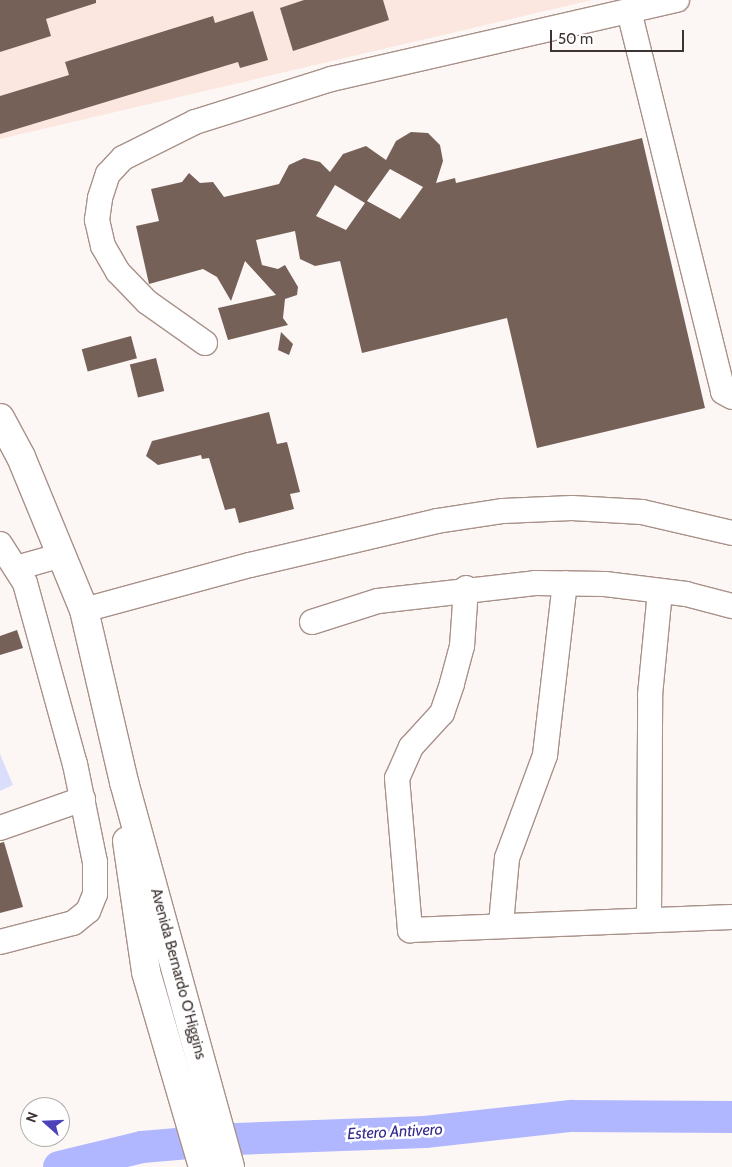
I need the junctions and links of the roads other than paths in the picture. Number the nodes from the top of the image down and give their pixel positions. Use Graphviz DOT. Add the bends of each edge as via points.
graph roads {
  1 [pos="677,0"];
  2 [pos="629,11"];
  3 [pos="205,343"];
  4 [pos="732,397"];
  5 [pos="0,420"];
  6 [pos="732,533"];
  7 [pos="0,544"];
  8 [pos="62,555"];
  9 [pos="16,568"];
  10 [pos="565,584"];
  11 [pos="466,588"];
  12 [pos="660,591"];
  13 [pos="732,606"];
  14 [pos="84,610"];
  15 [pos="312,622"];
  16 [pos="124,782"];
  17 [pos="84,799"];
  18 [pos="0,828"];
  19 [pos="732,917"];
  20 [pos="649,919"];
  21 [pos="501,924"];
  22 [pos="0,942"];
  23 [pos="203,1167"];
  24 [pos="230,1167"];
  1 -- 2 [label="street"];
  2 -- 3 [label="street" via="331,79 195,122 123,158 108,174 100,198 97,220 103,246 118,272 146,302"];
  2 -- 4 [label="street" via="723,392"];
  5 -- 8 [label="main road, Avenida Bernardo O'Higgins"];
  6 -- 14 [label="street" via="642,512 572,508 503,511 437,521 250,565"];
  7 -- 9 [label="street"];
  8 -- 9 [label="street"];
  8 -- 14 [label="main road, Avenida Bernardo O'Higgins"];
  9 -- 17 [label="street" via="25,583"];
  10 -- 11 [label="street"];
  10 -- 12 [label="street"];
  10 -- 21 [label="street" via="545,755 507,858"];
  11 -- 15 [label="street" via="378,602"];
  11 -- 21 [label="street" via="462,646 442,713 411,747 398,778 410,930"];
  12 -- 13 [label="street"];
  12 -- 20 [label="street" via="650,695"];
  14 -- 16 [label="main road, Avenida Bernardo O'Higgins"];
  16 -- 23 [label="main road, Avenida Bernardo O'Higgins" via="127,845 146,972"];
  16 -- 24 [label="main road, Avenida Bernardo O'Higgins"];
  17 -- 18 [label="street"];
  17 -- 22 [label="street" via="94,862 95,894 88,911 73,923"];
  19 -- 20 [label="street"];
  20 -- 21 [label="street"];
}
